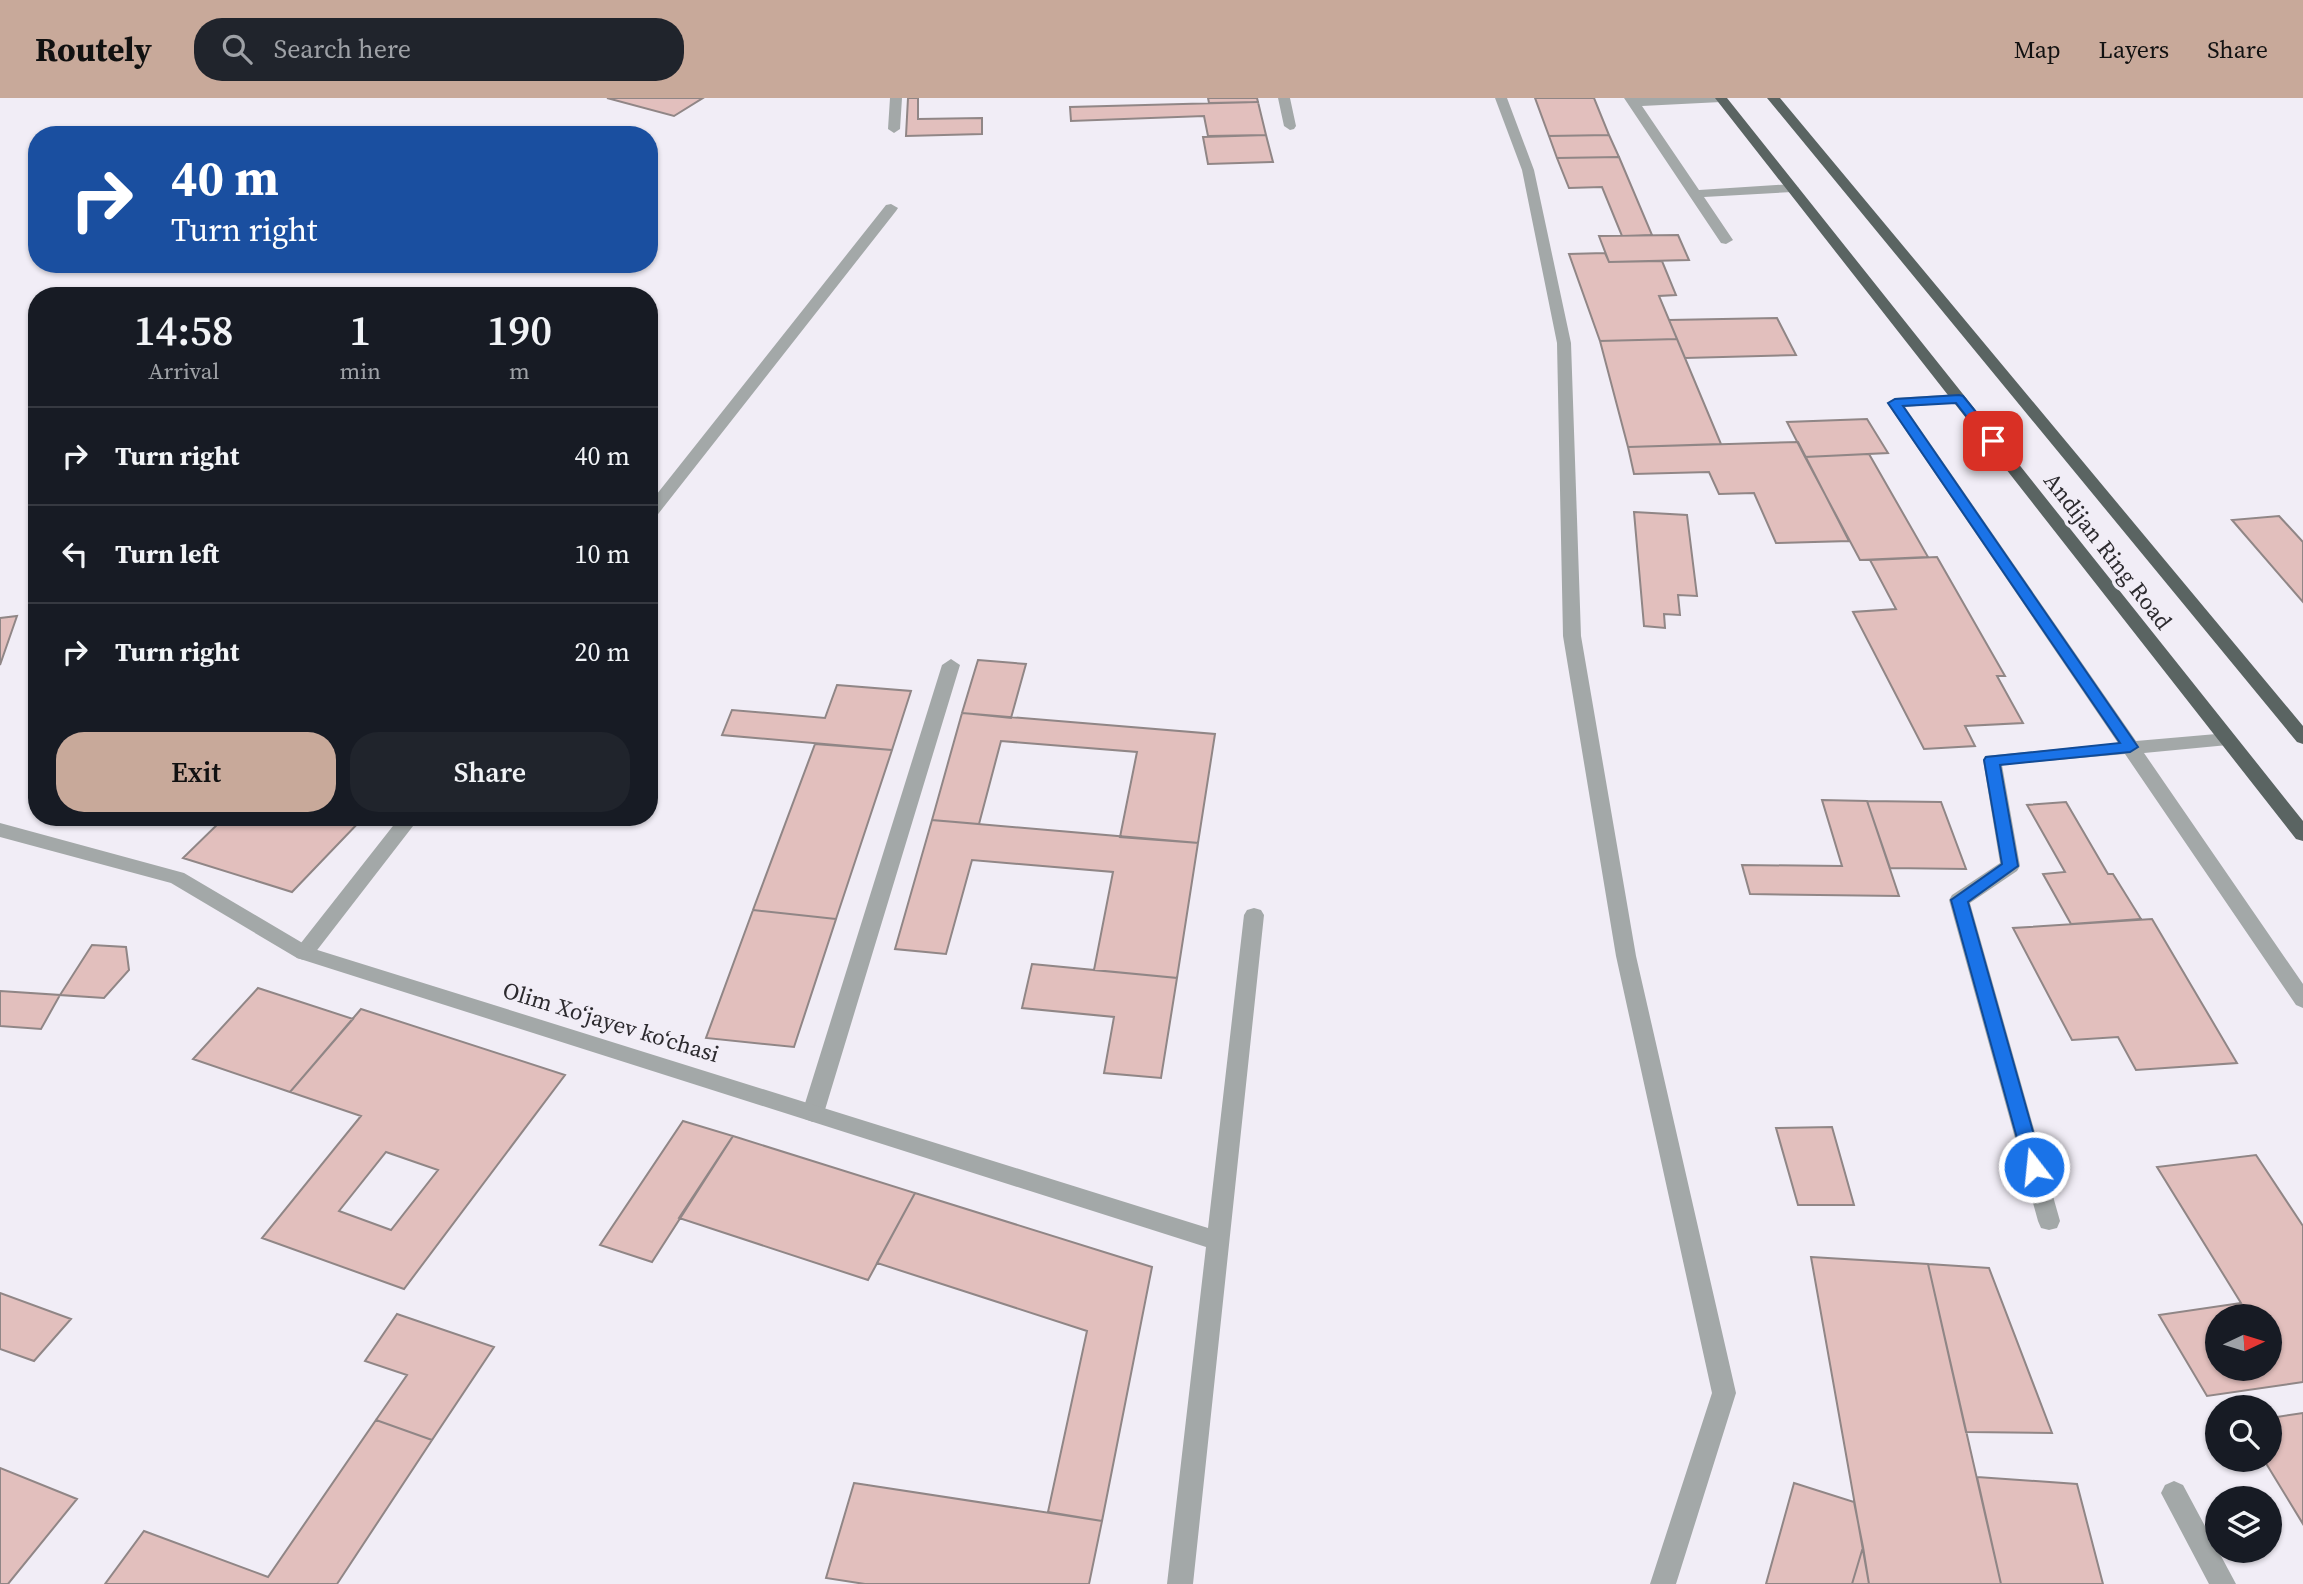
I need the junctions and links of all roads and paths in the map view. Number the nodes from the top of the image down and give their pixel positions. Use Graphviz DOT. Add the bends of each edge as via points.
graph roads {
  1 [pos="896,98"];
  2 [pos="1284,98"];
  3 [pos="1501,98"];
  4 [pos="1721,98"];
  5 [pos="1773,98"];
  6 [pos="1632,101"];
  7 [pos="1290,125"];
  8 [pos="894,129"];
  9 [pos="1792,188"];
  10 [pos="1694,194"];
  11 [pos="891,208"];
  12 [pos="1726,240"];
  13 [pos="1959,399"];
  14 [pos="658,504"];
  15 [pos="951,665"];
  16 [pos="2303,737"];
  17 [pos="2228,739"];
  18 [pos="2130,747"];
  19 [pos="404,826"];
  20 [pos="0,830"];
  21 [pos="2303,834"];
  22 [pos="1254,915"];
  23 [pos="304,953"];
  24 [pos="2303,1000"];
  25 [pos="813,1113"];
  26 [pos="2049,1221"];
  27 [pos="1218,1241"];
  28 [pos="2174,1493"];
  29 [pos="1180,1584"];
  30 [pos="1663,1584"];
  31 [pos="2222,1584"];
  1 -- 8 [label="street"];
  2 -- 7 [label="street"];
  3 -- 30 [label="street" via="1528,170 1564,343 1572,636 1626,956 1724,1393"];
  4 -- 6 [label="street"];
  4 -- 9 [label="highway, Andijan Ring Road"];
  5 -- 16 [label="highway, Andijan Ring Road"];
  6 -- 10 [label="street"];
  9 -- 10 [label="street"];
  9 -- 13 [label="highway, Andijan Ring Road"];
  10 -- 12 [label="street"];
  11 -- 14 [label="lane"];
  13 -- 17 [label="highway, Andijan Ring Road"];
  13 -- 18 [label="street" via="1895,403"];
  15 -- 25 [label="street"];
  17 -- 18 [label="street"];
  17 -- 21 [label="highway, Andijan Ring Road"];
  18 -- 24 [label="street"];
  18 -- 26 [label="street" via="1992,760 2010,866 1959,900"];
  19 -- 23 [label="street"];
  20 -- 23 [label="street, Olim Xoʻjayev koʻchasi" via="177,878"];
  22 -- 27 [label="street"];
  23 -- 25 [label="street, Olim Xoʻjayev koʻchasi"];
  25 -- 27 [label="street, Olim Xoʻjayev koʻchasi"];
  27 -- 29 [label="street"];
  28 -- 31 [label="street"];
}
